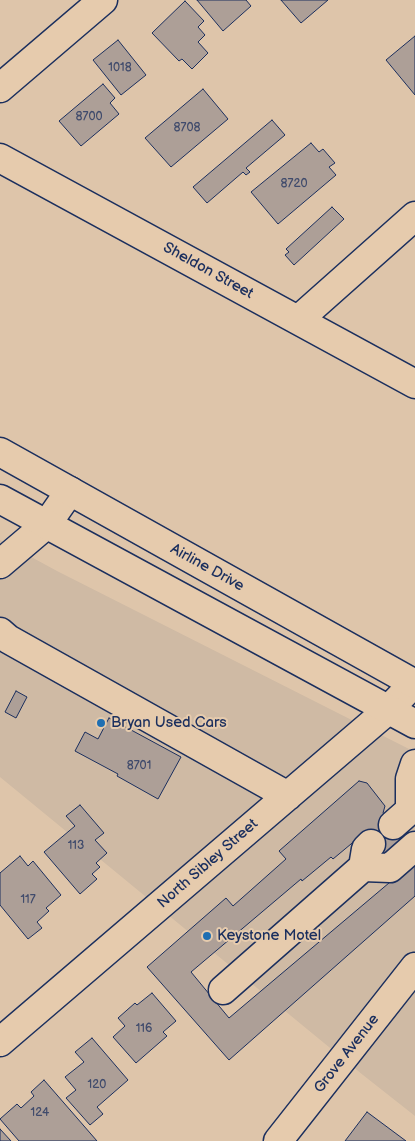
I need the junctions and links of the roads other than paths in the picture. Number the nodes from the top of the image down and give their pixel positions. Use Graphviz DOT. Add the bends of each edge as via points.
graph roads {
  1 [pos="103,0"];
  2 [pos="0,88"];
  3 [pos="0,158"];
  4 [pos="415,216"];
  5 [pos="298,320"];
  6 [pos="415,384"];
  7 [pos="0,452"];
  8 [pos="70,491"];
  9 [pos="0,499"];
  10 [pos="47,524"];
  11 [pos="0,564"];
  12 [pos="0,632"];
  13 [pos="415,684"];
  14 [pos="388,710"];
  15 [pos="415,724"];
  16 [pos="415,764"];
  17 [pos="288,796"];
  18 [pos="406,816"];
  19 [pos="415,846"];
  20 [pos="415,967"];
  21 [pos="223,990"];
  22 [pos="0,1042"];
  23 [pos="278,1141"];
  1 -- 2 [label="main road"];
  3 -- 5 [label="main road, Sheldon Street"];
  4 -- 5 [label="main road"];
  5 -- 6 [label="main road, Sheldon Street"];
  7 -- 8 [label="main road, Airline Drive"];
  8 -- 10 [label="main road"];
  8 -- 13 [label="main road, Airline Drive"];
  9 -- 10 [label="main road"];
  10 -- 11 [label="main road"];
  10 -- 14 [label="main road"];
  12 -- 17 [label="main road"];
  13 -- 14 [label="main road, North Sibley Street"];
  14 -- 15 [label="main road"];
  14 -- 17 [label="main road, North Sibley Street"];
  16 -- 18 [label="main road" via="410,778"];
  17 -- 22 [label="main road, North Sibley Street"];
  19 -- 21 [label="main road" via="390,868 367,855"];
  20 -- 23 [label="main road, Grove Avenue"];
}
